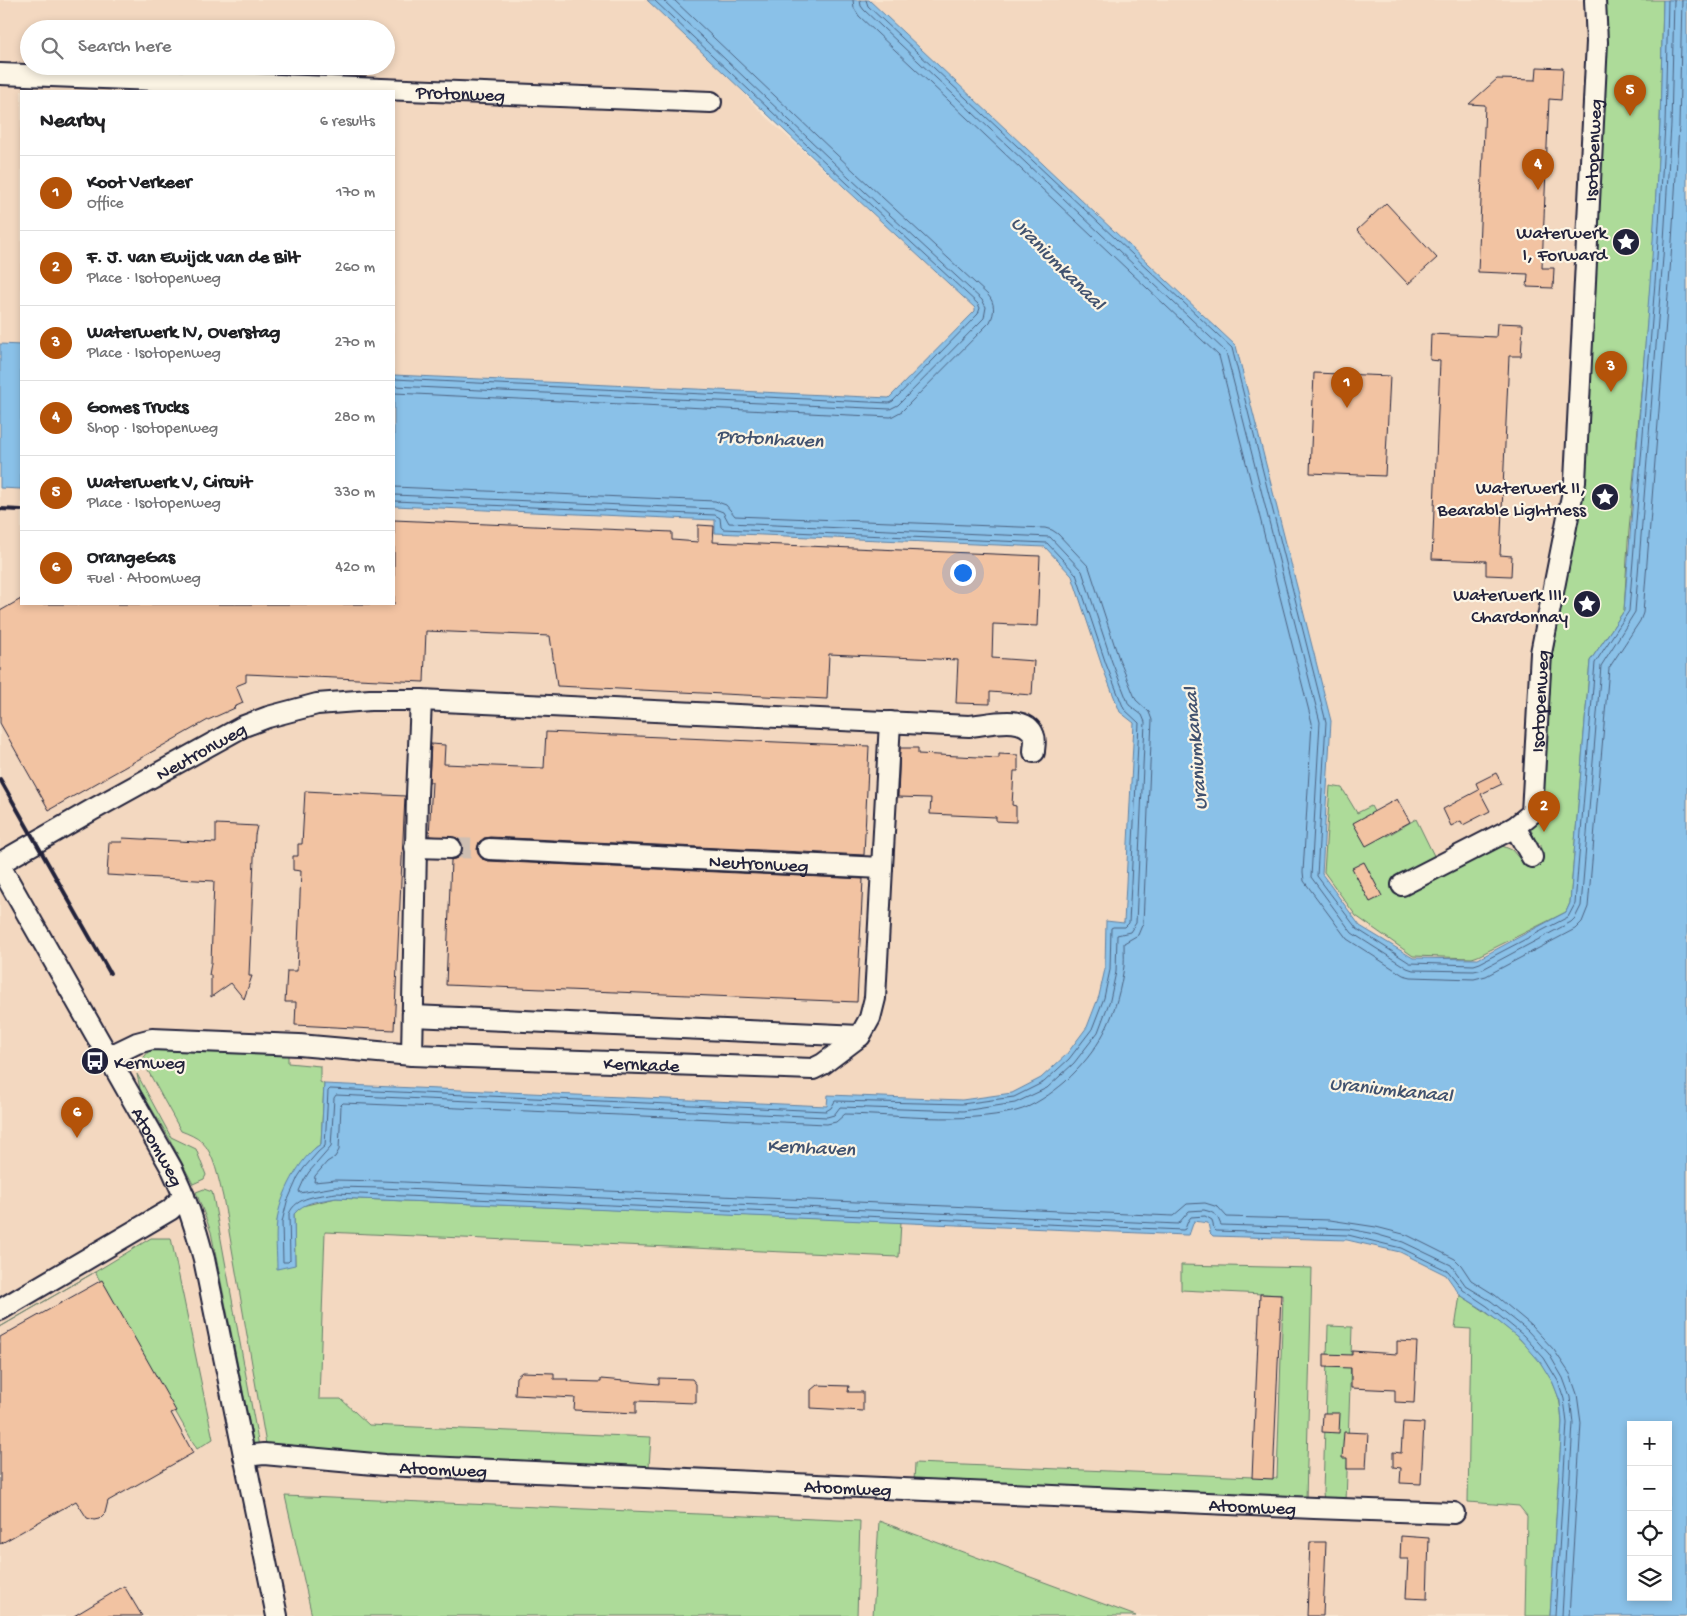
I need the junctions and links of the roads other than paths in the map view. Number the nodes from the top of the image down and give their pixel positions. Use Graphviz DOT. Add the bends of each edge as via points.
graph roads {
  1 [pos="1595,0"];
  2 [pos="0,74"];
  3 [pos="20,75"];
  4 [pos="25,75"];
  5 [pos="711,102"];
  6 [pos="421,700"];
  7 [pos="890,722"];
  8 [pos="1034,752"];
  9 [pos="1515,827"];
  10 [pos="416,846"];
  11 [pos="451,848"];
  12 [pos="489,849"];
  13 [pos="1532,857"];
  14 [pos="0,865"];
  15 [pos="882,868"];
  16 [pos="1402,885"];
  17 [pos="413,1016"];
  18 [pos="860,1036"];
  19 [pos="412,1055"];
  20 [pos="108,1057"];
  21 [pos="184,1196"];
  22 [pos="0,1310"];
  23 [pos="244,1456"];
  24 [pos="1454,1513"];
  25 [pos="277,1616"];
  1 -- 9 [label="street, Isotopenweg" via="1597,52 1575,481 1541,653 1532,813"];
  2 -- 3 [label="street, Protonweg"];
  4 -- 5 [label="street, Protonweg"];
  6 -- 7 [label="street, Neutronweg"];
  6 -- 10 [label="street"];
  6 -- 14 [label="street, Neutronweg" via="317,704 244,726"];
  7 -- 8 [label="street, Neutronweg" via="969,726 1018,722 1028,727 1035,737"];
  7 -- 15 [label="street"];
  9 -- 13 [label="street"];
  9 -- 16 [label="street, Isotopenweg"];
  10 -- 11 [label="street"];
  10 -- 17 [label="street"];
  12 -- 15 [label="street, Neutronweg"];
  14 -- 20 [label="street, Atoomweg"];
  15 -- 18 [label="street, Kernkade" via="875,998 870,1018"];
  17 -- 18 [label="street, Kernkade"];
  17 -- 19 [label="street"];
  18 -- 19 [label="street, Kernkade" via="813,1069"];
  19 -- 20 [label="street, Kernkade" via="299,1045 152,1039"];
  20 -- 21 [label="street, Atoomweg"];
  21 -- 22 [label="street" via="170,1210"];
  21 -- 23 [label="street, Atoomweg" via="204,1259"];
  23 -- 24 [label="street, Atoomweg" via="264,1454 405,1466"];
  23 -- 25 [label="street, Atoomweg"];
}
